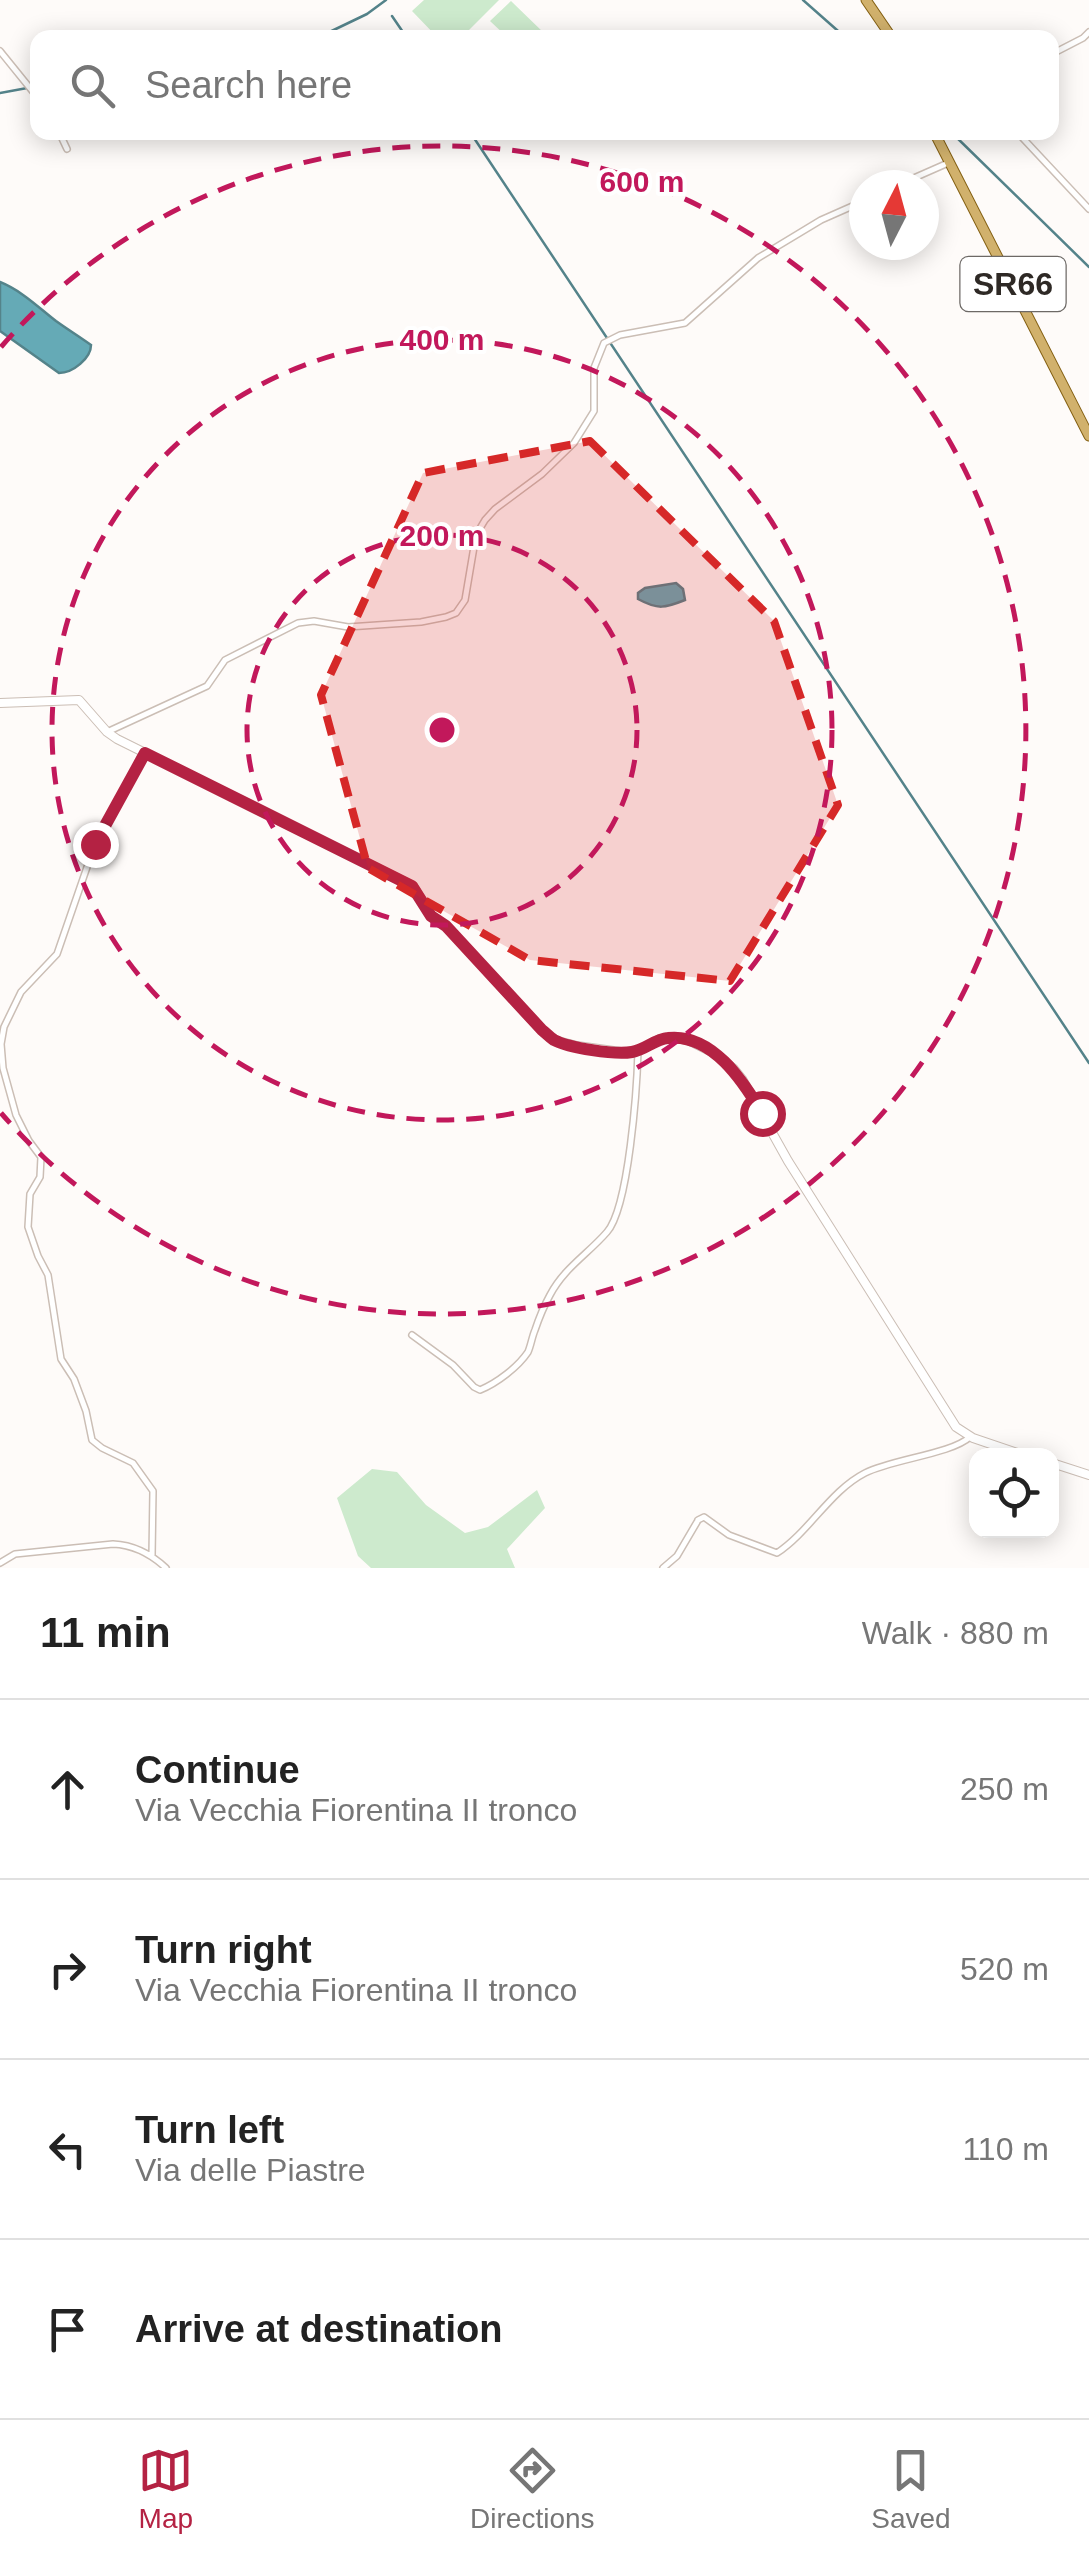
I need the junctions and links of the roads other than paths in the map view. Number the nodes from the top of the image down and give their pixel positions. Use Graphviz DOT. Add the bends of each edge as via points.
graph roads {
  1 [pos="866,0"];
  2 [pos="887,30"];
  3 [pos="1089,32"];
  4 [pos="1059,50"];
  5 [pos="0,51"];
  6 [pos="30,88"];
  7 [pos="62,140"];
  8 [pos="938,140"];
  9 [pos="1024,140"];
  10 [pos="66,149"];
  11 [pos="948,163"];
  12 [pos="932,170"];
  13 [pos="849,208"];
  14 [pos="1089,209"];
  15 [pos="1089,436"];
  16 [pos="0,703"];
  17 [pos="107,732"];
  18 [pos="145,753"];
  19 [pos="638,1051"];
  20 [pos="412,1335"];
  21 [pos="970,1437"];
  22 [pos="1002,1448"];
  23 [pos="1059,1466"];
  24 [pos="1089,1475"];
  25 [pos="152,1556"];
  26 [pos="0,1563"];
  27 [pos="166,1568"];
  28 [pos="664,1568"];
  1 -- 2 [label="main road"];
  3 -- 4 [label="street"];
  5 -- 6 [label="street"];
  7 -- 10 [label="street"];
  8 -- 11 [label="main road, SR66"];
  9 -- 14 [label="street"];
  11 -- 12 [label="street"];
  11 -- 15 [label="main road, SR66"];
  13 -- 17 [label="street" via="758,258 685,323 604,343 594,368 594,411 574,443 486,520 456,612 403,624 298,623 225,660 207,686"];
  16 -- 17 [label="street" via="78,700"];
  17 -- 18 [label="street"];
  18 -- 19 [label="street" via="412,886 431,916 554,1040"];
  18 -- 25 [label="street" via="95,844 56,954 21,992 1,1044 16,1115 41,1157 28,1226 48,1274 61,1359 92,1440 133,1463 153,1491"];
  19 -- 20 [label="street" via="634,1116 614,1220 559,1279 529,1350 480,1390"];
  19 -- 21 [label="street" via="667,1038 688,1040 734,1069 956,1427"];
  21 -- 22 [label="street"];
  21 -- 28 [label="street" via="851,1481 777,1552 729,1535 704,1517"];
  23 -- 24 [label="street"];
  25 -- 26 [label="street" via="113,1544 15,1554"];
  25 -- 27 [label="street"];
}
